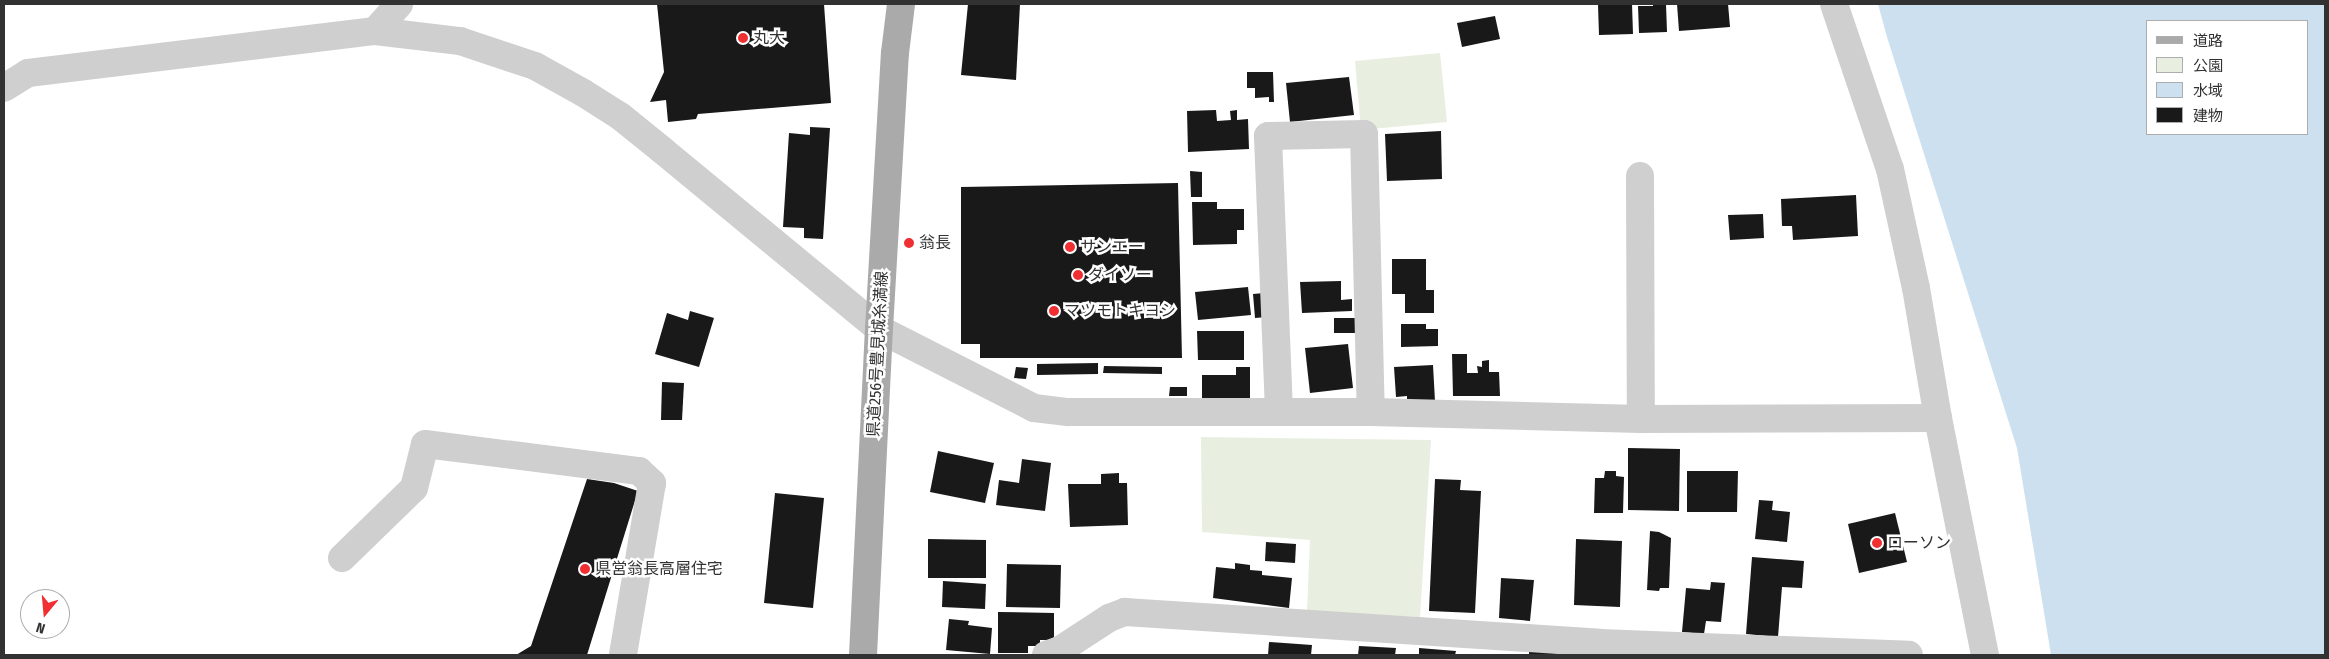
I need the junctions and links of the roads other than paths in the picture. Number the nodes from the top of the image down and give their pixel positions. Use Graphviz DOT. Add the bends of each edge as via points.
graph roads {
  1 [pos="399,4"];
  2 [pos="894,4"];
  3 [pos="902,4"];
  4 [pos="1834,4"];
  5 [pos="375,31"];
  6 [pos="895,54"];
  7 [pos="4,88"];
  8 [pos="1640,176"];
  9 [pos="879,329"];
  10 [pos="1279,411"];
  11 [pos="1371,412"];
  12 [pos="1938,418"];
  13 [pos="1641,419"];
  14 [pos="342,558"];
  15 [pos="623,655"];
  16 [pos="863,655"];
  17 [pos="1046,655"];
  18 [pos="1909,655"];
  19 [pos="1985,655"];
  1 -- 5 [label="street"];
  2 -- 6 [label="main road, 県道256号豊見城糸満線"];
  3 -- 6 [label="main road, 県道256号豊見城糸満線"];
  4 -- 12 [label="street" via="1890,169 1916,288"];
  5 -- 7 [label="street" via="28,73"];
  5 -- 9 [label="street" via="460,41 534,66 582,92 620,116"];
  6 -- 9 [label="main road, 県道256号豊見城糸満線"];
  8 -- 13 [label="street"];
  9 -- 10 [label="street" via="1034,408 1068,412"];
  9 -- 16 [label="main road, 県道256号豊見城糸満線"];
  10 -- 11 [label="street"];
  10 -- 11 [label="street" via="1268,136 1364,134"];
  11 -- 13 [label="street"];
  12 -- 13 [label="street"];
  12 -- 19 [label="street"];
  14 -- 15 [label="street" via="414,488 425,444 639,471 652,483"];
  17 -- 18 [label="street" via="1124,612 1600,643"];
}
